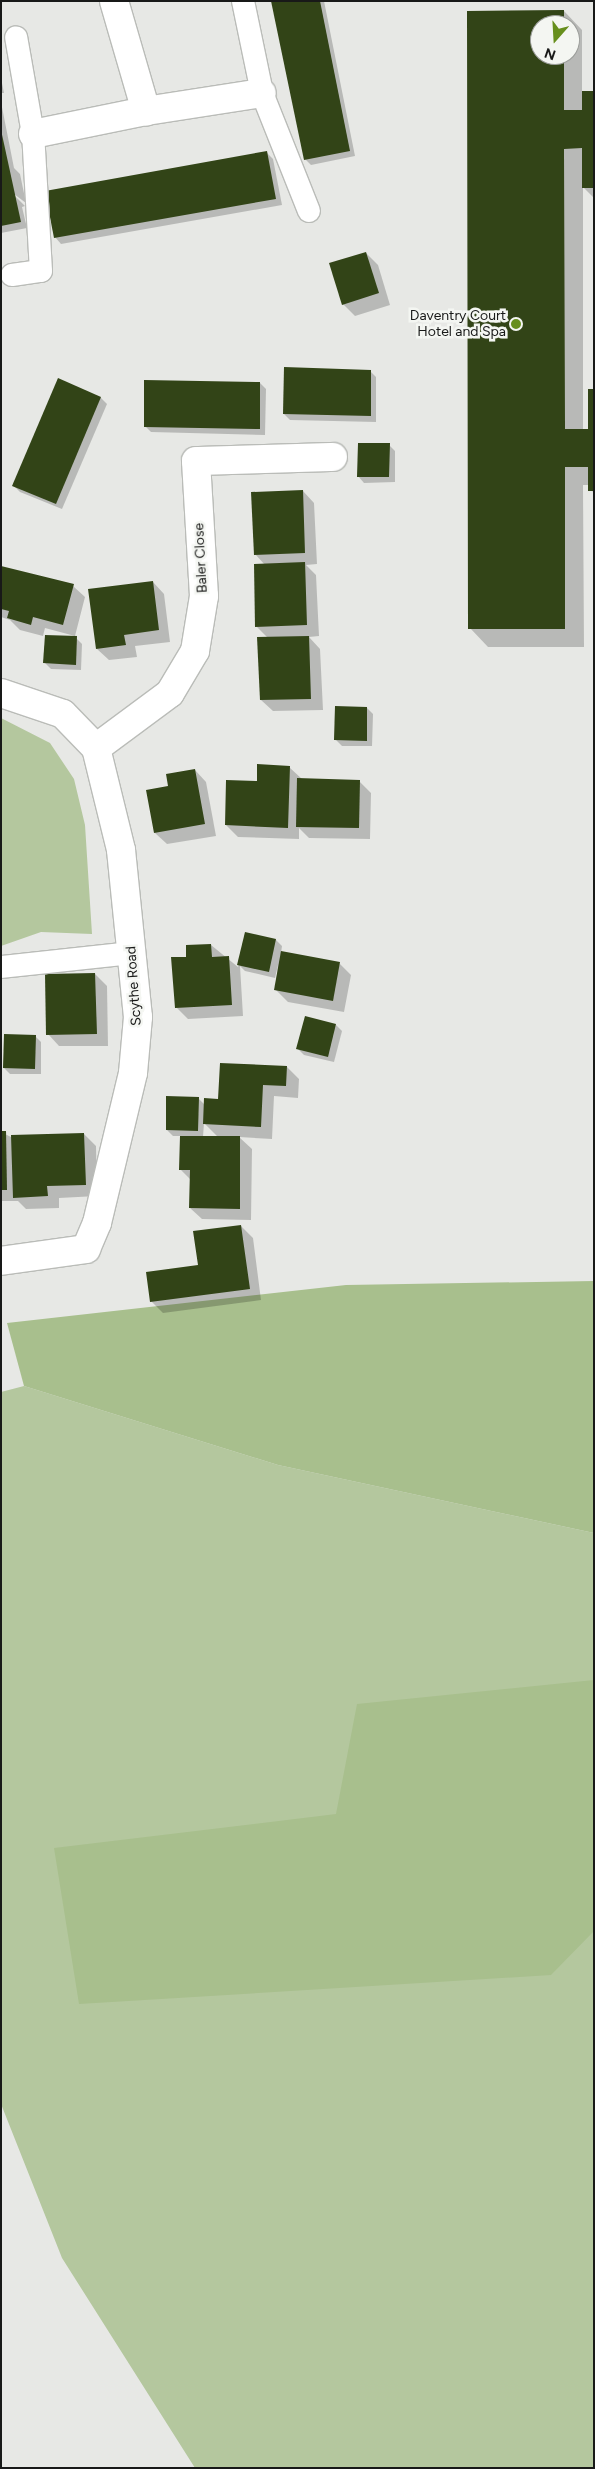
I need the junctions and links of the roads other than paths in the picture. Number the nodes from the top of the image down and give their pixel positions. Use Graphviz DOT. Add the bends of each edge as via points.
graph roads {
  1 [pos="114,1"];
  2 [pos="243,1"];
  3 [pos="16,38"];
  4 [pos="262,92"];
  5 [pos="146,111"];
  6 [pos="33,134"];
  7 [pos="309,211"];
  8 [pos="12,275"];
  9 [pos="333,457"];
  10 [pos="1,693"];
  11 [pos="96,748"];
  12 [pos="132,953"];
  13 [pos="1,967"];
  14 [pos="1,1261"];
  1 -- 5 [label="street"];
  2 -- 4 [label="lane"];
  3 -- 6 [label="lane"];
  4 -- 5 [label="street"];
  4 -- 7 [label="lane"];
  5 -- 6 [label="street"];
  6 -- 8 [label="lane" via="41,271"];
  9 -- 11 [label="street, Baler Close" via="196,461 204,596 195,651 170,693"];
  10 -- 11 [label="street" via="63,714"];
  11 -- 12 [label="street, Scythe Road" via="121,850"];
  12 -- 13 [label="lane"];
  12 -- 14 [label="street, Scythe Road" via="138,1018 133,1073 86,1249"];
}
